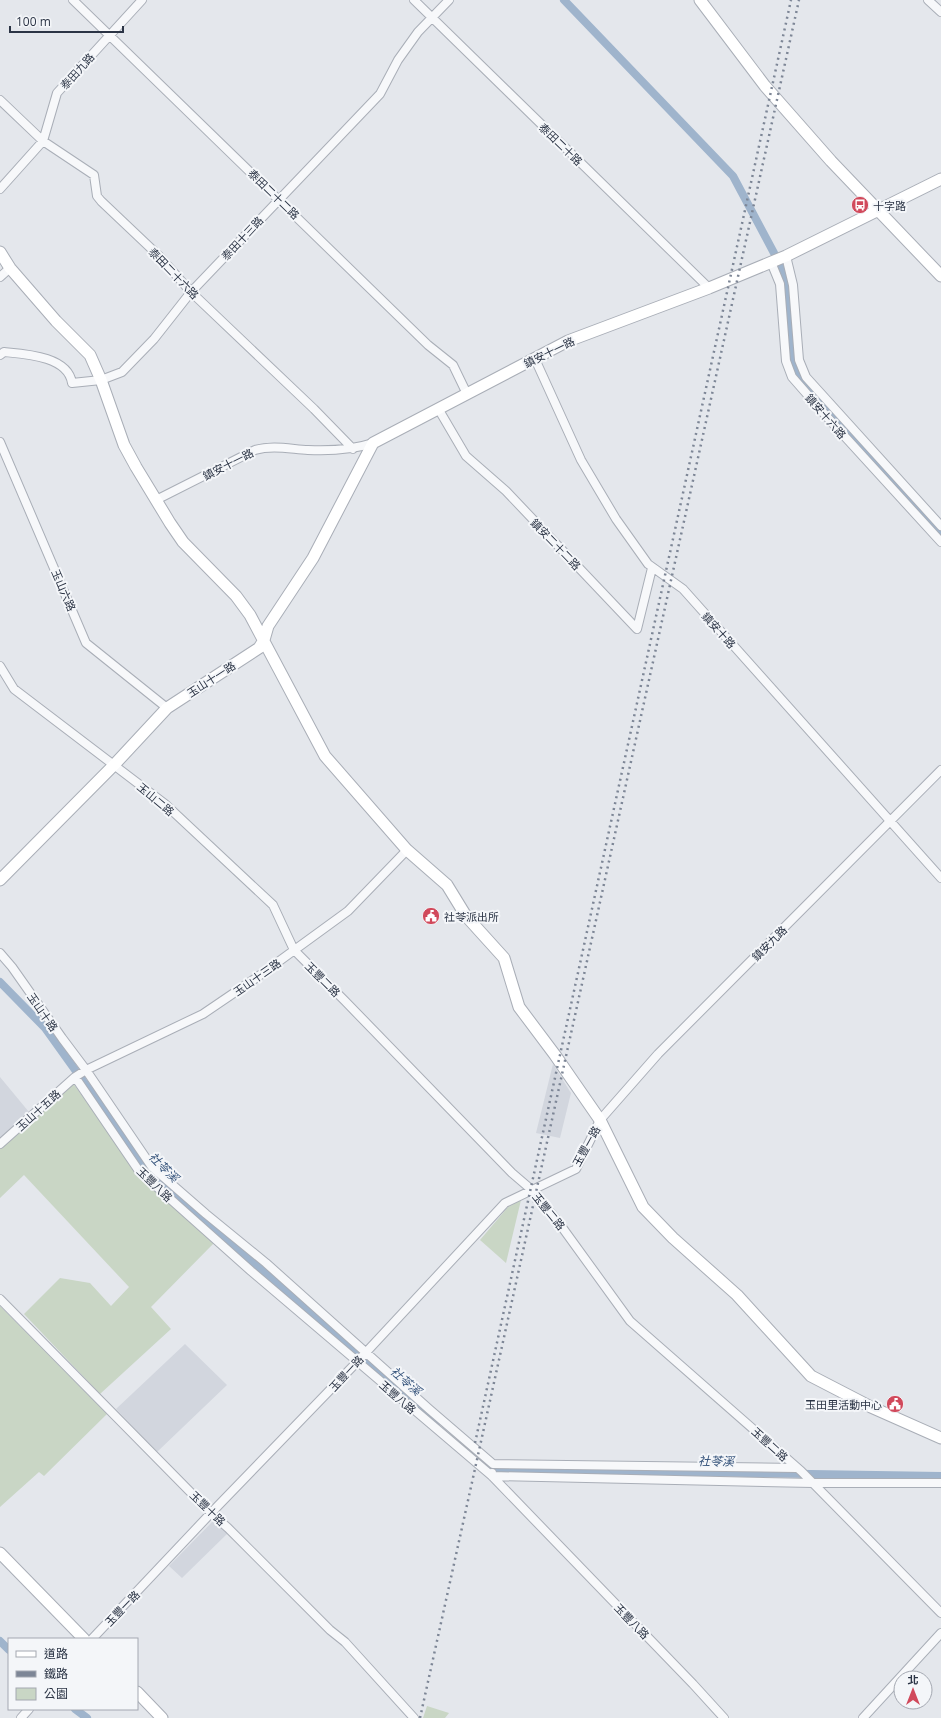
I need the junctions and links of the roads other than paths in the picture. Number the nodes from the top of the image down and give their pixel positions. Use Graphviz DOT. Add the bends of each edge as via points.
graph roads {
  1 [pos="74,0"];
  2 [pos="142,0"];
  3 [pos="414,0"];
  4 [pos="449,0"];
  5 [pos="700,0"];
  6 [pos="928,0"];
  7 [pos="941,12"];
  8 [pos="432,18"];
  9 [pos="109,35"];
  10 [pos="0,100"];
  11 [pos="43,141"];
  12 [pos="941,179"];
  13 [pos="0,189"];
  14 [pos="278,199"];
  15 [pos="880,211"];
  16 [pos="0,252"];
  17 [pos="786,256"];
  18 [pos="771,262"];
  19 [pos="10,268"];
  20 [pos="941,276"];
  21 [pos="0,277"];
  22 [pos="709,288"];
  23 [pos="191,292"];
  24 [pos="0,355"];
  25 [pos="535,359"];
  26 [pos="101,380"];
  27 [pos="467,394"];
  28 [pos="439,410"];
  29 [pos="0,442"];
  30 [pos="373,443"];
  31 [pos="353,449"];
  32 [pos="156,500"];
  33 [pos="941,526"];
  34 [pos="941,542"];
  35 [pos="652,568"];
  36 [pos="264,640"];
  37 [pos="0,666"];
  38 [pos="167,708"];
  39 [pos="114,765"];
  40 [pos="941,770"];
  41 [pos="889,822"];
  42 [pos="408,850"];
  43 [pos="941,878"];
  44 [pos="0,880"];
  45 [pos="294,950"];
  46 [pos="0,953"];
  47 [pos="81,1074"];
  48 [pos="600,1120"];
  49 [pos="0,1144"];
  50 [pos="533,1191"];
  51 [pos="0,1298"];
  52 [pos="362,1357"];
  53 [pos="941,1438"];
  54 [pos="492,1470"];
  55 [pos="799,1470"];
  56 [pos="810,1480"];
  57 [pos="941,1483"];
  58 [pos="211,1513"];
  59 [pos="0,1553"];
  60 [pos="941,1613"];
  61 [pos="941,1633"];
  62 [pos="83,1638"];
  63 [pos="93,1638"];
  64 [pos="138,1693"];
  65 [pos="28,1710"];
  66 [pos="21,1718"];
  67 [pos="162,1718"];
  68 [pos="414,1718"];
  69 [pos="724,1718"];
  70 [pos="863,1718"];
  1 -- 9 [label="street, 泰田二十二路"];
  2 -- 9 [label="street, 泰田九路"];
  3 -- 8 [label="street, 泰田二十路"];
  4 -- 8 [label="street, 泰田十三路"];
  5 -- 15 [label="street" via="765,86 831,161"];
  6 -- 7 [label="street"];
  8 -- 14 [label="street, 泰田十三路" via="418,32 398,60 380,94"];
  8 -- 22 [label="street, 泰田二十路"];
  9 -- 11 [label="street, 泰田九路" via="57,93"];
  9 -- 14 [label="street, 泰田二十二路"];
  10 -- 11 [label="street, 泰田二十六路"];
  11 -- 13 [label="street, 泰田九路"];
  11 -- 23 [label="street, 泰田二十六路" via="94,175 101,201 160,257"];
  12 -- 15 [label="street, 鎮安十一路"];
  14 -- 23 [label="street, 泰田十三路"];
  14 -- 27 [label="street, 泰田二十二路" via="428,345 453,365"];
  15 -- 17 [label="street, 鎮安十一路"];
  15 -- 20 [label="street"];
  16 -- 19 [label="street"];
  17 -- 18 [label="street, 鎮安十一路"];
  17 -- 33 [label="street" via="793,285 799,360 806,377"];
  18 -- 22 [label="street, 鎮安十一路"];
  18 -- 34 [label="street, 鎮安十六路" via="780,284 786,361 792,377"];
  19 -- 21 [label="street"];
  19 -- 26 [label="street" via="56,321 90,355"];
  22 -- 25 [label="street, 鎮安十一路" via="568,342"];
  23 -- 26 [label="street, 泰田十三路" via="149,345 122,372"];
  23 -- 31 [label="street, 泰田二十六路"];
  24 -- 26 [label="street, 泰田十三路" via="4,352 30,354 51,360 66,369 71,375 72,383"];
  25 -- 27 [label="street, 鎮安十一路"];
  25 -- 35 [label="street, 鎮安十路" via="581,460 616,519"];
  26 -- 32 [label="street" via="124,445"];
  27 -- 28 [label="street, 鎮安十一路"];
  28 -- 30 [label="street, 鎮安十一路"];
  28 -- 35 [label="street, 鎮安二十二路" via="466,456 506,491 637,629"];
  29 -- 38 [label="street, 玉山六路" via="86,643"];
  30 -- 31 [label="street, 鎮安十一路"];
  30 -- 36 [label="street, 玉山十一路" via="313,558 268,626"];
  31 -- 32 [label="street, 鎮安十一路" via="264,447"];
  32 -- 36 [label="street" via="183,542 236,596"];
  35 -- 41 [label="street, 鎮安十路" via="683,589"];
  36 -- 38 [label="street, 玉山十一路" via="254,652"];
  36 -- 42 [label="street" via="325,756"];
  37 -- 39 [label="street, 玉山二路" via="14,689"];
  38 -- 39 [label="street, 玉山十一路"];
  39 -- 44 [label="street, 玉山十一路"];
  39 -- 45 [label="street, 玉山二路" via="165,804 273,905"];
  40 -- 41 [label="street, 鎮安九路"];
  41 -- 43 [label="street, 鎮安十路"];
  41 -- 48 [label="street, 鎮安九路" via="658,1054"];
  42 -- 45 [label="street, 玉山十三路" via="348,911"];
  42 -- 48 [label="street" via="447,885 466,916 504,958 519,1007"];
  45 -- 47 [label="street, 玉山十三路" via="202,1014"];
  45 -- 50 [label="street, 玉豐二路" via="512,1173"];
  46 -- 47 [label="street, 玉山十路" via="62,1038"];
  47 -- 49 [label="street, 玉山十五路"];
  47 -- 52 [label="street" via="152,1167 266,1263"];
  47 -- 52 [label="street, 玉豐八路" via="139,1171 251,1271"];
  48 -- 50 [label="street, 玉豐一路" via="576,1169"];
  48 -- 53 [label="street" via="643,1207 673,1238 737,1295 811,1376 871,1407"];
  50 -- 52 [label="street, 玉豐一路" via="505,1203"];
  50 -- 55 [label="street, 玉豐二路" via="630,1321"];
  51 -- 58 [label="street, 玉豐十路"];
  52 -- 54 [label="street, 玉豐八路"];
  52 -- 54 [label="street"];
  52 -- 58 [label="street, 玉豐一路"];
  54 -- 55 [label="street"];
  54 -- 56 [label="street"];
  54 -- 69 [label="street, 玉豐八路"];
  55 -- 56 [label="street, 玉豐二路"];
  56 -- 57 [label="street"];
  56 -- 60 [label="street"];
  58 -- 63 [label="street, 玉豐一路"];
  58 -- 68 [label="street, 玉豐十路" via="345,1642"];
  59 -- 62 [label="street"];
  61 -- 70 [label="street"];
  64 -- 67 [label="street"];
  65 -- 66 [label="street"];
}
